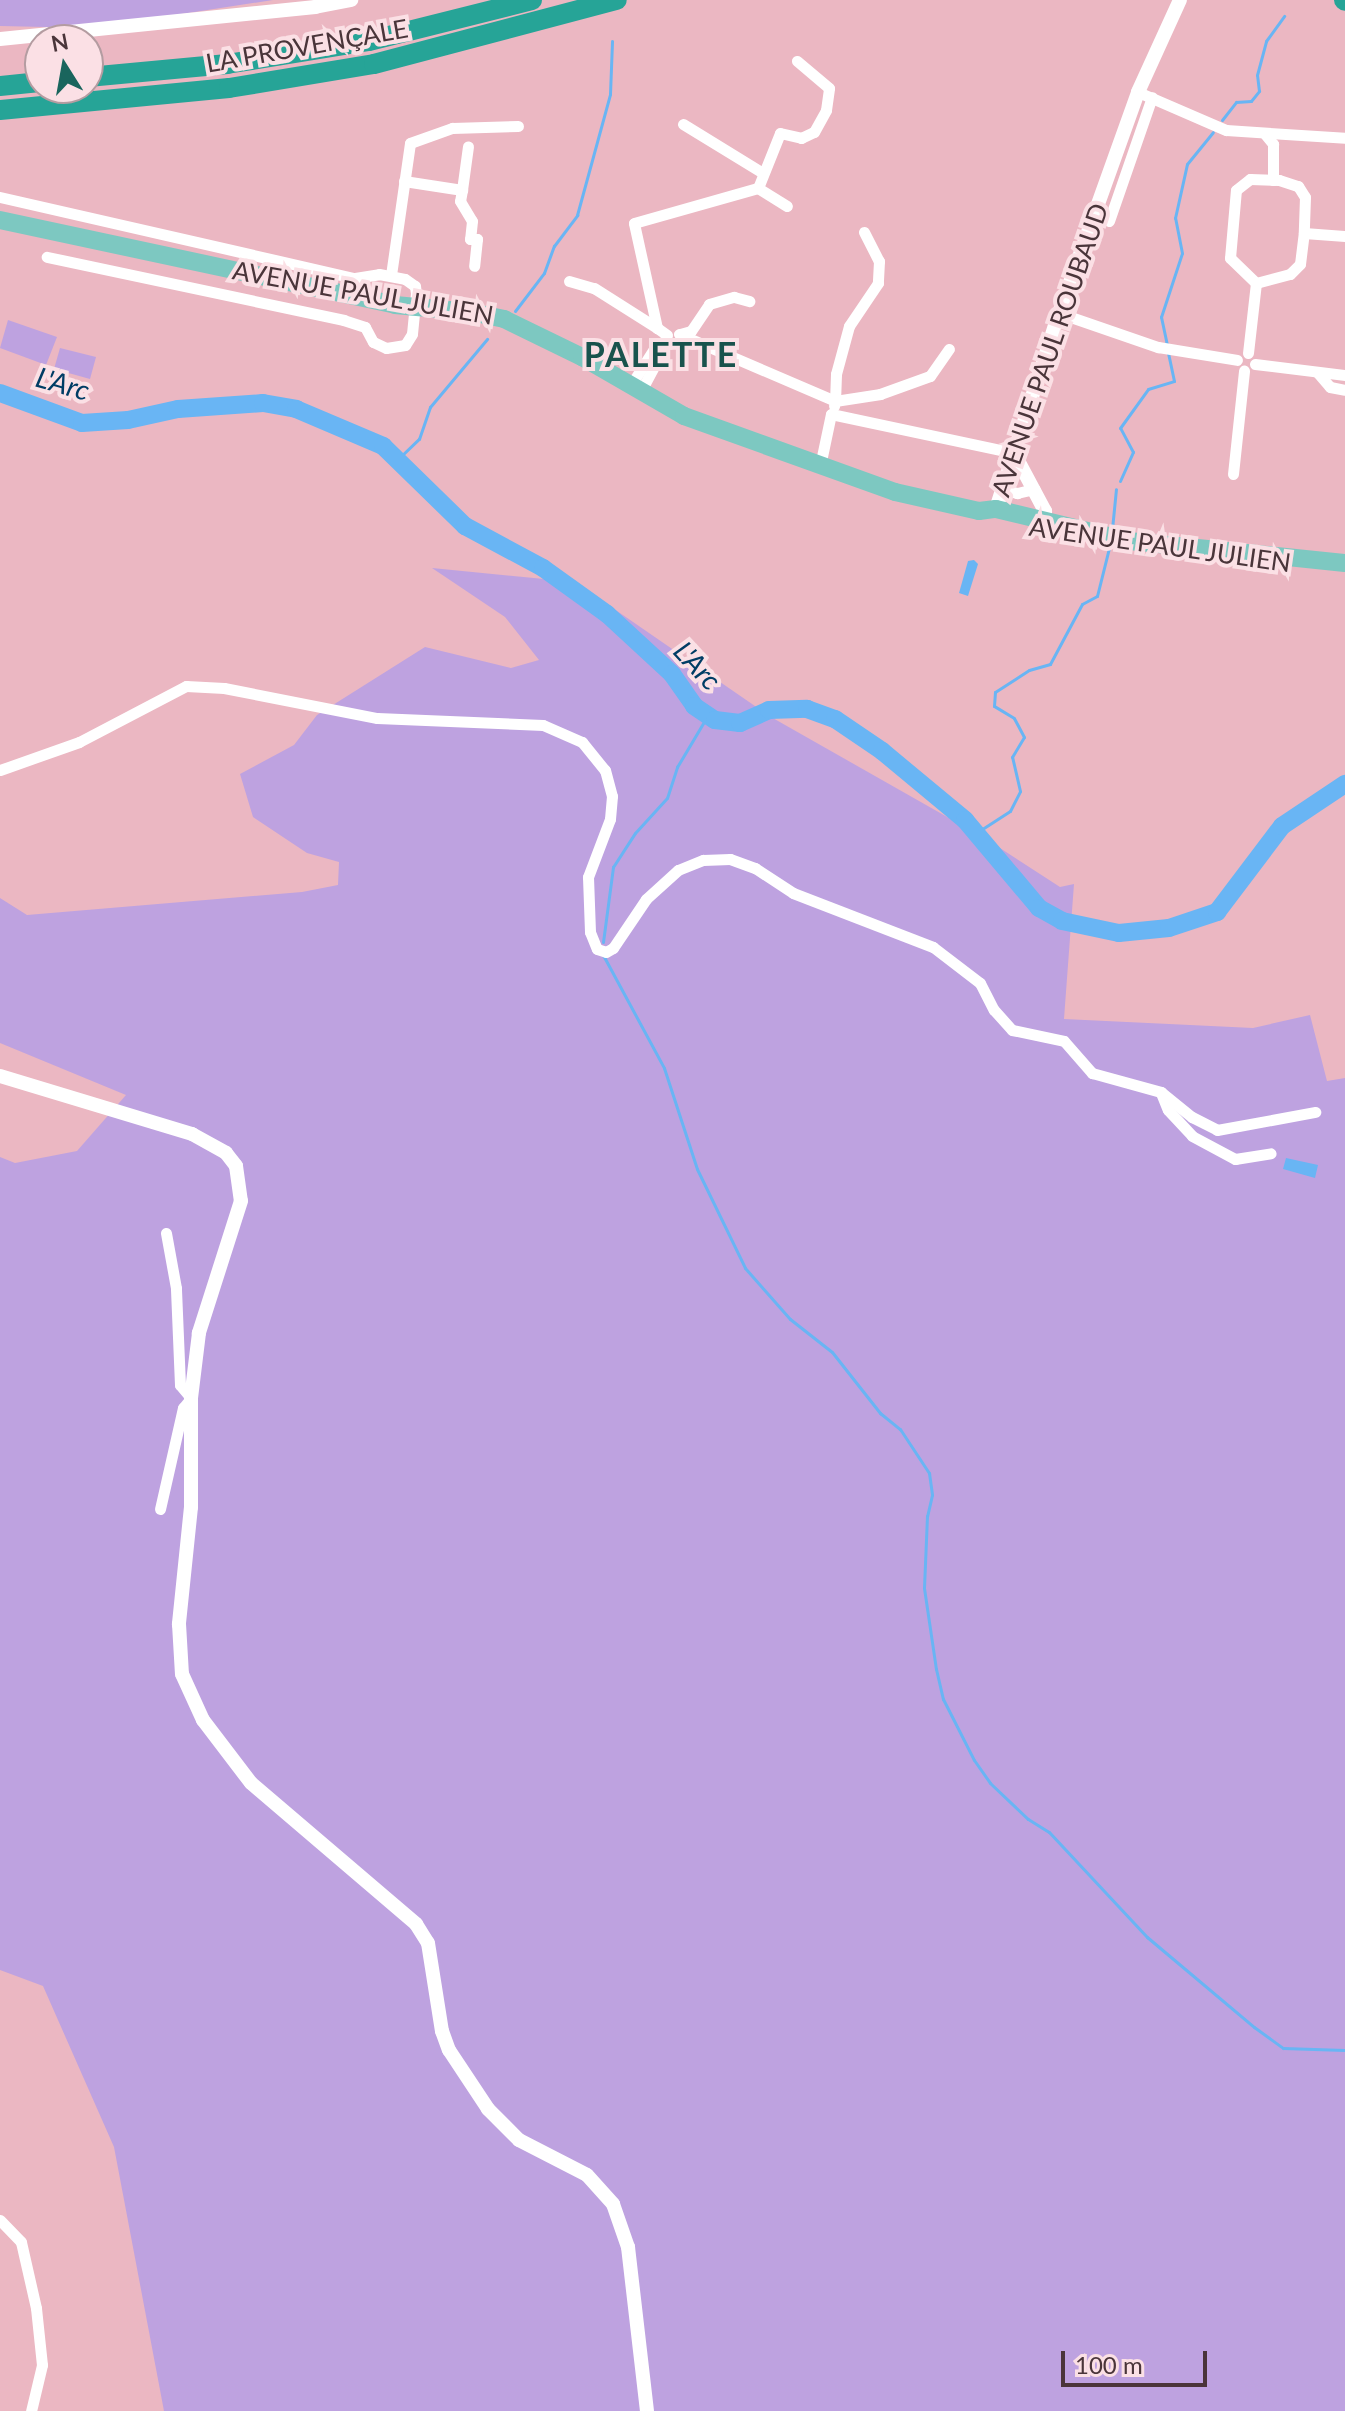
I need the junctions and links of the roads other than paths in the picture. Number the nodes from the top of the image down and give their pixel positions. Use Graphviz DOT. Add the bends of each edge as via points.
graph roads {
  1 [pos="351,0"];
  2 [pos="532,0"];
  3 [pos="617,0"];
  4 [pos="1180,0"];
  5 [pos="0,39"];
  6 [pos="797,61"];
  7 [pos="104,76"];
  8 [pos="24,84"];
  9 [pos="0,86"];
  10 [pos="1145,94"];
  11 [pos="0,110"];
  12 [pos="683,124"];
  13 [pos="518,126"];
  14 [pos="1265,134"];
  15 [pos="1345,138"];
  16 [pos="468,146"];
  17 [pos="763,173"];
  18 [pos="1273,180"];
  19 [pos="404,181"];
  20 [pos="758,188"];
  21 [pos="462,190"];
  22 [pos="1110,194"];
  23 [pos="0,197"];
  24 [pos="787,206"];
  25 [pos="0,220"];
  26 [pos="1109,221"];
  27 [pos="864,232"];
  28 [pos="1304,233"];
  29 [pos="1345,236"];
  30 [pos="47,257"];
  31 [pos="474,266"];
  32 [pos="391,275"];
  33 [pos="569,281"];
  34 [pos="1256,283"];
  35 [pos="749,301"];
  36 [pos="414,308"];
  37 [pos="1059,313"];
  38 [pos="666,335"];
  39 [pos="949,349"];
  40 [pos="1249,363"];
  41 [pos="1317,372"];
  42 [pos="1345,375"];
  43 [pos="636,388"];
  44 [pos="1345,390"];
  45 [pos="835,401"];
  46 [pos="831,414"];
  47 [pos="1014,453"];
  48 [pos="820,466"];
  49 [pos="1233,474"];
  50 [pos="1002,489"];
  51 [pos="1035,489"];
  52 [pos="994,516"];
  53 [pos="1045,520"];
  54 [pos="1109,539"];
  55 [pos="1345,566"];
  56 [pos="0,770"];
  57 [pos="0,1076"];
  58 [pos="1161,1092"];
  59 [pos="1315,1112"];
  60 [pos="1271,1153"];
  61 [pos="166,1233"];
  62 [pos="191,1398"];
  63 [pos="160,1509"];
  64 [pos="0,2220"];
  65 [pos="31,2411"];
  66 [pos="647,2411"];
  1 -- 5 [label="street"];
  2 -- 7 [label="highway, LA PROVENÇALE" via="369,41 227,64"];
  3 -- 11 [label="highway, LA PROVENÇALE" via="374,64 229,88"];
  4 -- 10 [label="street, AVENUE PAUL ROUBAUD"];
  6 -- 17 [label="street" via="827,84 830,98 814,132 801,138 780,133"];
  8 -- 9 [label="highway"];
  10 -- 14 [label="street" via="1226,130"];
  10 -- 22 [label="street, AVENUE PAUL ROUBAUD"];
  12 -- 17 [label="street"];
  13 -- 19 [label="street" via="452,128 414,140 407,150"];
  14 -- 15 [label="street"];
  14 -- 18 [label="street" via="1273,144"];
  16 -- 21 [label="street"];
  17 -- 20 [label="street"];
  18 -- 28 [label="street" via="1298,186 1305,197"];
  18 -- 34 [label="street" via="1250,179 1236,190 1230,258"];
  19 -- 21 [label="street"];
  19 -- 32 [label="street"];
  20 -- 24 [label="street"];
  20 -- 38 [label="street" via="634,223"];
  21 -- 31 [label="street" via="460,201 472,221 470,239 477,239"];
  22 -- 26 [label="street, AVENUE PAUL ROUBAUD"];
  22 -- 37 [label="street, AVENUE PAUL ROUBAUD"];
  23 -- 32 [label="street" via="355,278"];
  25 -- 36 [label="main road, AVENUE PAUL JULIEN"];
  27 -- 45 [label="street" via="879,261 878,283 849,326"];
  28 -- 29 [label="street"];
  28 -- 34 [label="street" via="1300,264 1290,274"];
  30 -- 36 [label="street" via="365,327 373,342 386,348 405,345 412,334"];
  32 -- 36 [label="street" via="415,286"];
  33 -- 38 [label="street" via="594,288"];
  34 -- 40 [label="street"];
  35 -- 38 [label="street" via="734,297 709,304 691,331"];
  36 -- 43 [label="main road, AVENUE PAUL JULIEN" via="504,319"];
  37 -- 40 [label="street" via="1158,347 1237,360 1242,354"];
  37 -- 47 [label="street, AVENUE PAUL ROUBAUD"];
  38 -- 43 [label="street" via="665,346"];
  38 -- 45 [label="street"];
  39 -- 45 [label="street" via="930,376 880,394"];
  40 -- 41 [label="street"];
  40 -- 49 [label="street"];
  41 -- 42 [label="street"];
  41 -- 44 [label="street" via="1330,387"];
  43 -- 48 [label="main road, AVENUE PAUL JULIEN" via="684,416"];
  45 -- 46 [label="street"];
  46 -- 47 [label="street"];
  46 -- 48 [label="street"];
  47 -- 50 [label="street, AVENUE PAUL ROUBAUD"];
  47 -- 51 [label="street"];
  48 -- 52 [label="main road, AVENUE PAUL JULIEN" via="895,492"];
  50 -- 51 [label="street"];
  50 -- 52 [label="street, AVENUE PAUL ROUBAUD"];
  51 -- 53 [label="street"];
  52 -- 53 [label="main road, AVENUE PAUL JULIEN"];
  52 -- 54 [label="main road, AVENUE PAUL JULIEN"];
  53 -- 54 [label="main road, AVENUE PAUL JULIEN"];
  54 -- 55 [label="main road, AVENUE PAUL JULIEN"];
  56 -- 58 [label="street" via="79,742 186,686 224,688 377,718 543,725 582,742 605,770 612,796 610,819 588,877 590,932 597,949 613,948 646,899 678,870 703,860 730,859 793,893 933,947 980,983 1012,1030 1064,1041 1092,1073"];
  57 -- 62 [label="street" via="192,1134 226,1153 236,1166 241,1201 199,1333"];
  58 -- 59 [label="street" via="1217,1130"];
  58 -- 60 [label="street" via="1168,1110 1192,1136 1235,1159"];
  61 -- 62 [label="street" via="176,1288 180,1385"];
  62 -- 63 [label="street" via="183,1408"];
  62 -- 66 [label="street" via="191,1507 179,1649 191,1697 217,1741 261,1792 416,1924 428,1943 449,2050 488,2109 519,2140 587,2175 613,2204 628,2247"];
  64 -- 65 [label="street" via="21,2242 36,2308 42,2365"];
}
